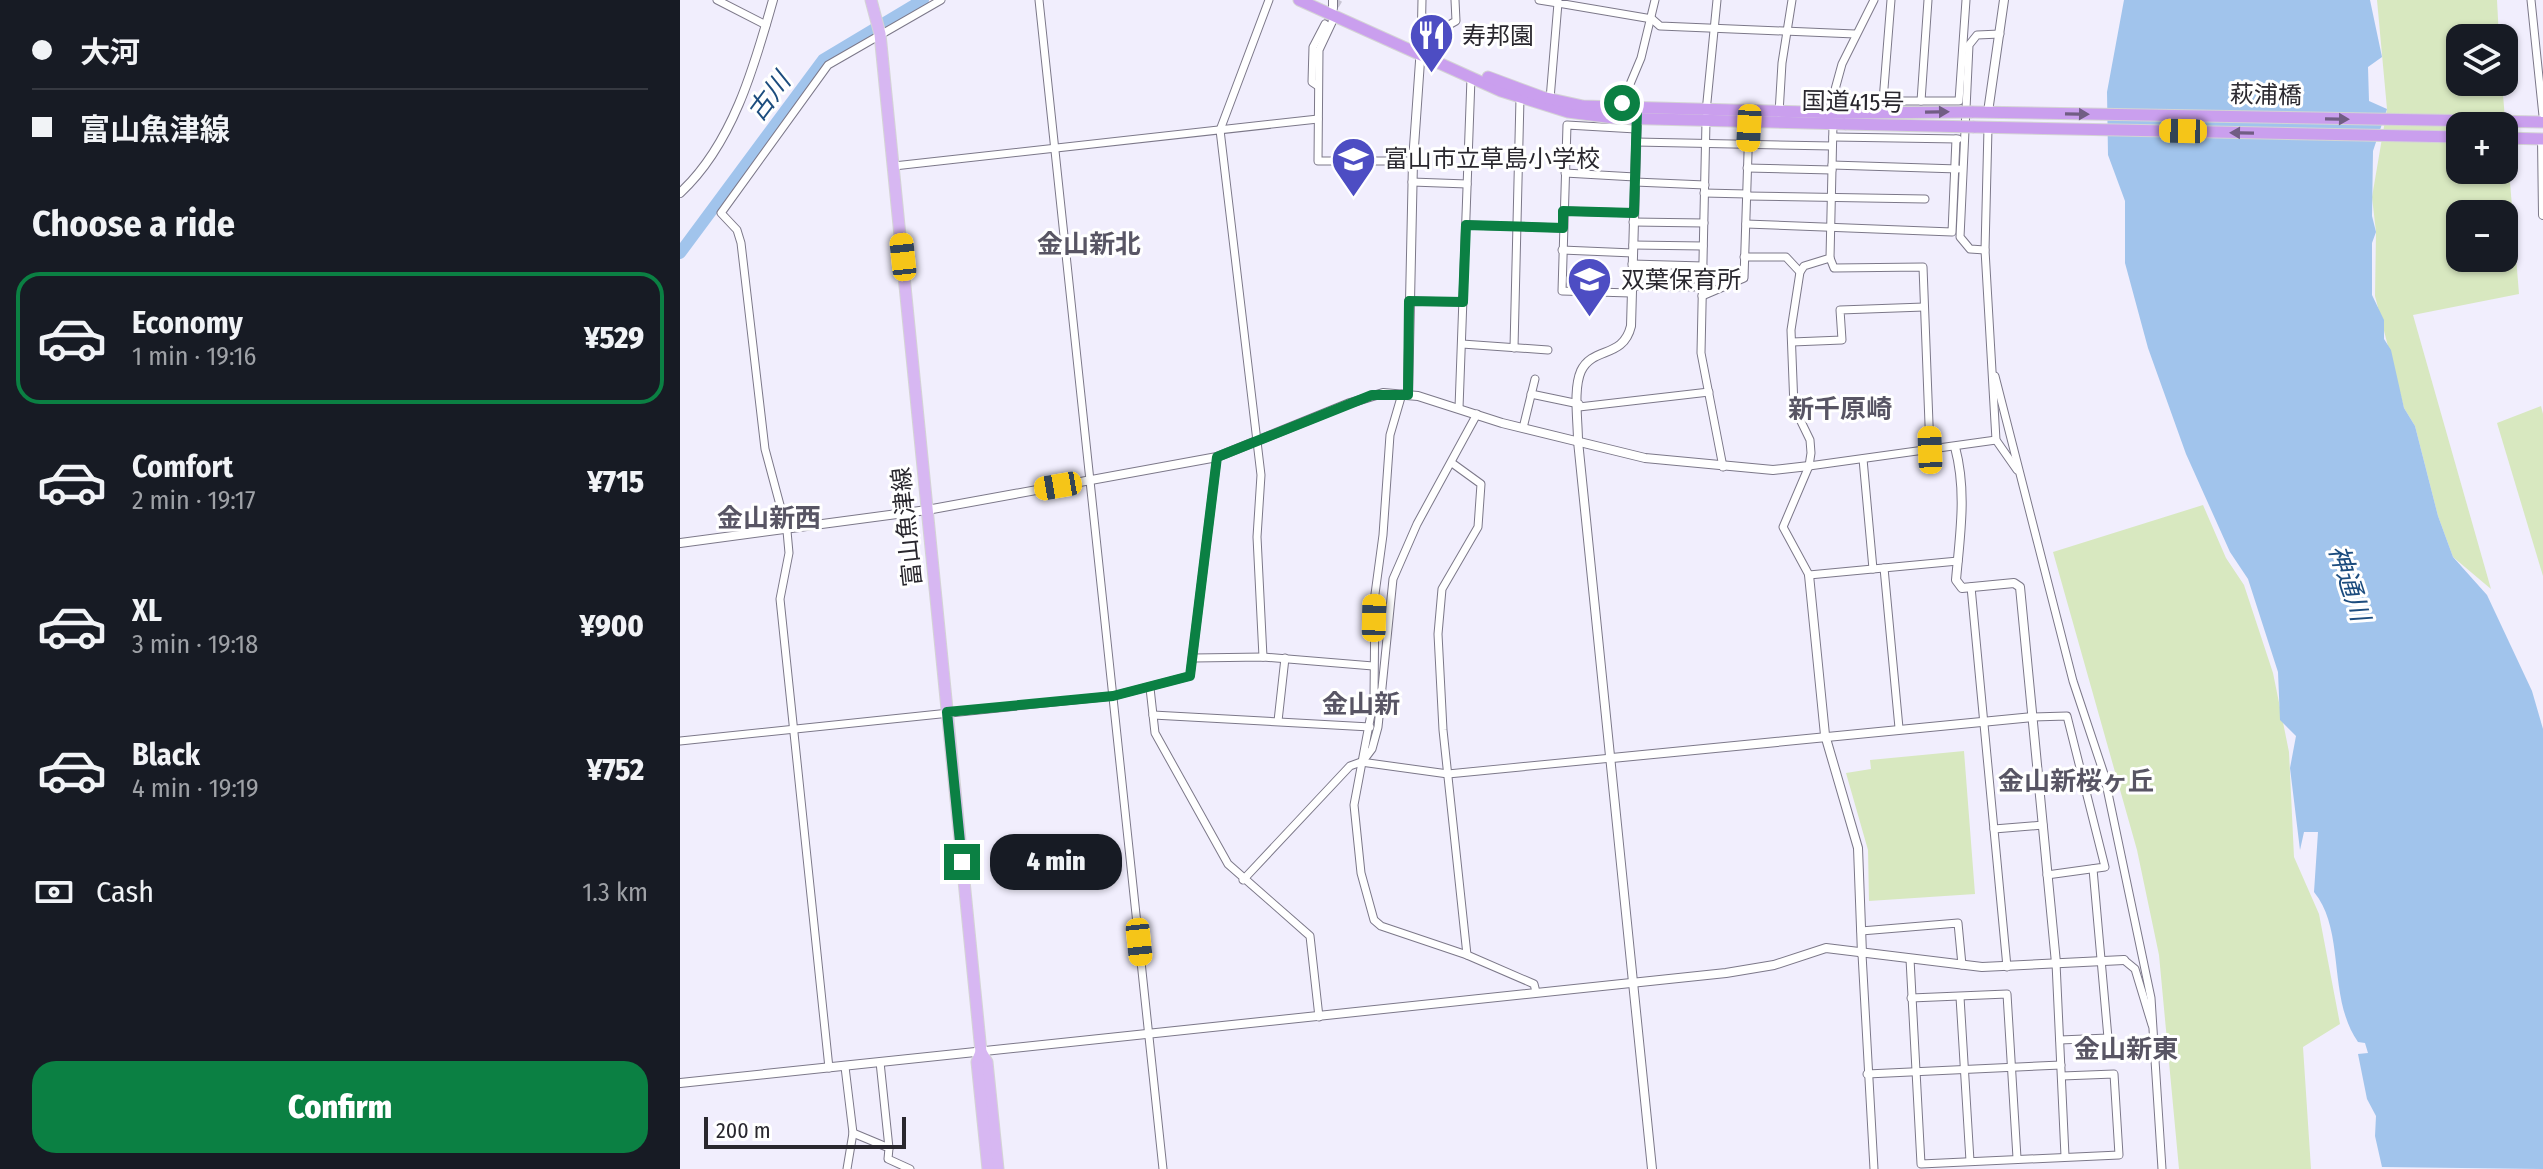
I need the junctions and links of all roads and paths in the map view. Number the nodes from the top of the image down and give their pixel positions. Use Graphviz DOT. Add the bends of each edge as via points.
graph roads {
  1 [pos="717,0"];
  2 [pos="773,0"];
  3 [pos="871,0"];
  4 [pos="941,0"];
  5 [pos="1039,0"];
  6 [pos="1269,0"];
  7 [pos="1299,0"];
  8 [pos="1316,0"];
  9 [pos="1422,0"];
  10 [pos="1455,0"];
  11 [pos="1539,0"];
  12 [pos="1655,0"];
  13 [pos="1717,0"];
  14 [pos="1792,0"];
  15 [pos="1874,0"];
  16 [pos="1891,0"];
  17 [pos="1928,0"];
  18 [pos="1966,0"];
  19 [pos="2004,0"];
  20 [pos="2531,0"];
  21 [pos="1558,2"];
  22 [pos="1331,12"];
  23 [pos="1423,17"];
  24 [pos="1652,19"];
  25 [pos="766,25"];
  26 [pos="1714,28"];
  27 [pos="1786,30"];
  28 [pos="1855,34"];
  29 [pos="2000,34"];
  30 [pos="880,36"];
  31 [pos="2543,46"];
  32 [pos="2534,47"];
  33 [pos="1420,50"];
  34 [pos="1471,78"];
  35 [pos="1520,98"];
  36 [pos="1550,99"];
  37 [pos="1883,101"];
  38 [pos="1921,101"];
  39 [pos="1966,105"];
  40 [pos="1620,108"];
  41 [pos="1994,112"];
  42 [pos="1779,113"];
  43 [pos="1706,116"];
  44 [pos="2543,116"];
  45 [pos="1318,119"];
  46 [pos="1637,119"];
  47 [pos="1749,122"];
  48 [pos="2537,122"];
  49 [pos="1835,123"];
  50 [pos="1993,128"];
  51 [pos="1220,130"];
  52 [pos="2446,137"];
  53 [pos="2518,138"];
  54 [pos="1960,139"];
  55 [pos="2540,139"];
  56 [pos="1636,142"];
  57 [pos="1706,144"];
  58 [pos="1748,145"];
  59 [pos="1054,148"];
  60 [pos="1413,161"];
  61 [pos="894,166"];
  62 [pos="1832,167"];
  63 [pos="1747,168"];
  64 [pos="1959,169"];
  65 [pos="1565,173"];
  66 [pos="1635,180"];
  67 [pos="1412,182"];
  68 [pos="1467,184"];
  69 [pos="1704,189"];
  70 [pos="680,193"];
  71 [pos="1747,195"];
  72 [pos="1831,197"];
  73 [pos="1925,199"];
  74 [pos="1563,211"];
  75 [pos="2543,214"];
  76 [pos="1634,217"];
  77 [pos="1704,223"];
  78 [pos="1746,224"];
  79 [pos="1466,225"];
  80 [pos="1515,228"];
  81 [pos="1563,228"];
  82 [pos="1831,228"];
  83 [pos="1703,246"];
  84 [pos="1633,249"];
  85 [pos="1562,250"];
  86 [pos="1985,250"];
  87 [pos="1744,257"];
  88 [pos="1830,258"];
  89 [pos="1632,264"];
  90 [pos="1703,266"];
  91 [pos="1800,272"];
  92 [pos="1632,289"];
  93 [pos="1702,291"];
  94 [pos="1409,301"];
  95 [pos="1463,302"];
  96 [pos="1924,307"];
  97 [pos="1792,342"];
  98 [pos="1462,344"];
  99 [pos="1514,348"];
  100 [pos="1548,350"];
  101 [pos="1995,376"];
  102 [pos="1535,379"];
  103 [pos="1709,392"];
  104 [pos="1405,394"];
  105 [pos="1531,394"];
  106 [pos="1579,406"];
  107 [pos="1459,408"];
  108 [pos="1477,414"];
  109 [pos="1523,428"];
  110 [pos="1996,440"];
  111 [pos="1578,441"];
  112 [pos="1255,442"];
  113 [pos="1955,447"];
  114 [pos="1930,450"];
  115 [pos="1217,457"];
  116 [pos="1863,459"];
  117 [pos="1452,463"];
  118 [pos="1809,466"];
  119 [pos="1723,467"];
  120 [pos="2018,470"];
  121 [pos="1090,481"];
  122 [pos="927,510"];
  123 [pos="787,531"];
  124 [pos="680,543"];
  125 [pos="1958,561"];
  126 [pos="1884,568"];
  127 [pos="1873,569"];
  128 [pos="1809,575"];
  129 [pos="1971,587"];
  130 [pos="1263,657"];
  131 [pos="1194,658"];
  132 [pos="1285,658"];
  133 [pos="1373,666"];
  134 [pos="1150,688"];
  135 [pos="1113,696"];
  136 [pos="947,712"];
  137 [pos="1153,715"];
  138 [pos="2033,717"];
  139 [pos="1278,721"];
  140 [pos="1985,721"];
  141 [pos="1370,727"];
  142 [pos="793,728"];
  143 [pos="1899,728"];
  144 [pos="1825,735"];
  145 [pos="680,741"];
  146 [pos="1612,758"];
  147 [pos="1361,762"];
  148 [pos="1448,774"];
  149 [pos="2043,825"];
  150 [pos="1994,829"];
  151 [pos="2093,869"];
  152 [pos="2047,875"];
  153 [pos="1243,880"];
  154 [pos="1861,931"];
  155 [pos="1862,954"];
  156 [pos="1467,955"];
  157 [pos="1910,959"];
  158 [pos="2104,960"];
  159 [pos="2124,960"];
  160 [pos="2056,963"];
  161 [pos="1962,965"];
  162 [pos="2007,967"];
  163 [pos="1634,982"];
  164 [pos="1536,992"];
  165 [pos="1960,997"];
  166 [pos="1911,998"];
  167 [pos="1319,1017"];
  168 [pos="2153,1027"];
  169 [pos="1148,1035"];
  170 [pos="2060,1040"];
  171 [pos="981,1052"];
  172 [pos="880,1062"];
  173 [pos="2061,1065"];
  174 [pos="845,1067"];
  175 [pos="2013,1067"];
  176 [pos="829,1068"];
  177 [pos="1963,1069"];
  178 [pos="1915,1072"];
  179 [pos="1867,1074"];
  180 [pos="2062,1076"];
  181 [pos="680,1083"];
  182 [pos="853,1133"];
  183 [pos="889,1148"];
  184 [pos="2065,1156"];
  185 [pos="2017,1158"];
  186 [pos="1970,1161"];
  187 [pos="1985,1165"];
  188 [pos="847,1169"];
  189 [pos="910,1169"];
  190 [pos="988,1169"];
  191 [pos="998,1169"];
  192 [pos="1163,1169"];
  193 [pos="1652,1169"];
  194 [pos="1874,1169"];
  195 [pos="2162,1169"];
  1 -- 25 [label="street"];
  2 -- 25 [label="street"];
  3 -- 30 [label="main road, 富山魚津線"];
  4 -- 30 [label="street"];
  5 -- 59 [label="street"];
  6 -- 51 [label="street"];
  7 -- 22 [label="highway, 国道415号"];
  8 -- 22 [label="highway, 国道415号"];
  9 -- 23 [label="street"];
  10 -- 23 [label="street" via="1456,21 1447,26"];
  11 -- 21 [label="street"];
  12 -- 24 [label="street"];
  13 -- 26 [label="street"];
  14 -- 27 [label="street"];
  15 -- 28 [label="street"];
  16 -- 37 [label="street"];
  17 -- 38 [label="street"];
  18 -- 39 [label="street"];
  19 -- 29 [label="street"];
  20 -- 32 [label="street"];
  21 -- 24 [label="street"];
  21 -- 36 [label="street"];
  22 -- 33 [label="highway, 国道415号"];
  22 -- 45 [label="street" via="1319,50"];
  23 -- 33 [label="street"];
  24 -- 26 [label="street" via="1660,26"];
  24 -- 40 [label="street"];
  25 -- 70 [label="street" via="715,155"];
  26 -- 27 [label="street"];
  26 -- 43 [label="street"];
  27 -- 28 [label="street"];
  27 -- 42 [label="street"];
  28 -- 49 [label="street"];
  29 -- 39 [label="street" via="1971,39"];
  29 -- 41 [label="street"];
  30 -- 61 [label="main road, 富山魚津線"];
  30 -- 123 [label="street" via="828,65 721,213 741,243 765,449"];
  31 -- 32 [label="street"];
  32 -- 44 [label="street"];
  33 -- 34 [label="highway, 国道415号"];
  33 -- 36 [label="highway, 国道415号"];
  33 -- 60 [label="street"];
  34 -- 35 [label="highway, 国道415号"];
  34 -- 68 [label="street"];
  35 -- 46 [label="highway, 国道415号" via="1568,112"];
  35 -- 80 [label="street"];
  36 -- 40 [label="highway, 国道415号"];
  37 -- 38 [label="street"];
  37 -- 49 [label="street"];
  38 -- 39 [label="street"];
  39 -- 41 [label="highway, 国道415号"];
  49 -- 39 [label="highway, 国道415号, one-way, bridge"];
  39 -- 54 [label="street"];
  40 -- 46 [label="highway, 国道415号"];
  41 -- 48 [label="highway, 萩浦橋, one-way"];
  42 -- 43 [label="highway, 国道415号"];
  42 -- 49 [label="highway, 国道415号"];
  43 -- 46 [label="highway, 国道415号"];
  43 -- 47 [label="highway, 国道415号"];
  43 -- 57 [label="street"];
  45 -- 51 [label="street"];
  45 -- 60 [label="street" via="1318,161"];
  46 -- 56 [label="street"];
  46 -- 65 [label="street" via="1567,125"];
  47 -- 49 [label="highway, 国道415号"];
  47 -- 58 [label="street"];
  49 -- 50 [label="highway, 国道415号, bridge"];
  49 -- 54 [label="street"];
  49 -- 58 [label="street"];
  49 -- 62 [label="street"];
  52 -- 50 [label="highway, 萩浦橋, one-way"];
  50 -- 86 [label="street"];
  51 -- 59 [label="street"];
  51 -- 112 [label="street"];
  53 -- 55 [label="highway"];
  54 -- 64 [label="street"];
  55 -- 75 [label="street"];
  56 -- 57 [label="street"];
  56 -- 66 [label="street"];
  57 -- 58 [label="street"];
  57 -- 69 [label="street"];
  58 -- 63 [label="street"];
  59 -- 61 [label="street"];
  59 -- 121 [label="street"];
  60 -- 67 [label="street"];
  61 -- 122 [label="main road, 富山魚津線"];
  62 -- 63 [label="street"];
  62 -- 64 [label="street"];
  62 -- 72 [label="street"];
  63 -- 71 [label="street"];
  64 -- 82 [label="street" via="1952,232"];
  64 -- 86 [label="street" via="1960,237 1970,249"];
  65 -- 66 [label="street"];
  65 -- 74 [label="street"];
  66 -- 69 [label="street"];
  66 -- 76 [label="street"];
  67 -- 68 [label="street"];
  67 -- 94 [label="street"];
  68 -- 79 [label="street"];
  69 -- 71 [label="street"];
  69 -- 77 [label="street"];
  71 -- 72 [label="street"];
  71 -- 78 [label="street"];
  72 -- 73 [label="street"];
  72 -- 82 [label="street"];
  74 -- 76 [label="street"];
  74 -- 81 [label="street"];
  76 -- 77 [label="street"];
  76 -- 84 [label="street"];
  77 -- 83 [label="street"];
  78 -- 82 [label="street"];
  78 -- 87 [label="street"];
  79 -- 80 [label="street"];
  79 -- 95 [label="street"];
  80 -- 81 [label="street"];
  80 -- 99 [label="street"];
  81 -- 85 [label="street"];
  82 -- 88 [label="street"];
  83 -- 84 [label="street"];
  83 -- 90 [label="street"];
  84 -- 85 [label="street"];
  84 -- 89 [label="street"];
  85 -- 92 [label="street" via="1562,291"];
  86 -- 101 [label="street"];
  87 -- 91 [label="street" via="1786,257"];
  87 -- 93 [label="street" via="1744,278"];
  88 -- 91 [label="street"];
  88 -- 96 [label="street" via="1834,268 1923,267"];
  89 -- 90 [label="street"];
  89 -- 92 [label="street"];
  90 -- 93 [label="street"];
  91 -- 97 [label="street"];
  92 -- 93 [label="street"];
  92 -- 106 [label="street" via="1628,338 1591,359 1581,371"];
  93 -- 103 [label="street" via="1701,353"];
  94 -- 95 [label="street"];
  94 -- 104 [label="street"];
  95 -- 98 [label="street"];
  96 -- 97 [label="street" via="1840,310 1842,340"];
  96 -- 114 [label="street"];
  97 -- 118 [label="street" via="1794,407 1810,440"];
  98 -- 99 [label="street"];
  98 -- 107 [label="street"];
  99 -- 100 [label="street"];
  101 -- 110 [label="street"];
  101 -- 120 [label="street"];
  102 -- 105 [label="street"];
  103 -- 106 [label="street"];
  103 -- 119 [label="street"];
  104 -- 107 [label="street"];
  104 -- 112 [label="street" via="1372,395"];
  104 -- 133 [label="street" via="1390,435"];
  105 -- 106 [label="street"];
  105 -- 109 [label="street"];
  106 -- 111 [label="street"];
  107 -- 108 [label="street"];
  108 -- 109 [label="street"];
  108 -- 117 [label="street"];
  109 -- 111 [label="street"];
  110 -- 113 [label="street"];
  110 -- 120 [label="street"];
  111 -- 119 [label="street" via="1645,458"];
  111 -- 146 [label="street"];
  112 -- 115 [label="street"];
  112 -- 130 [label="street" via="1261,475 1257,537"];
  113 -- 114 [label="street"];
  113 -- 125 [label="street" via="1963,505"];
  114 -- 116 [label="street"];
  115 -- 121 [label="street"];
  115 -- 131 [label="street"];
  116 -- 118 [label="street"];
  116 -- 127 [label="street"];
  117 -- 147 [label="street" via="1393,579 1378,727 1372,749"];
  117 -- 148 [label="street" via="1481,484 1478,527 1440,600 1437,657"];
  118 -- 119 [label="street"];
  118 -- 128 [label="street" via="1783,527"];
  120 -- 168 [label="street" via="2073,681 2104,774"];
  121 -- 122 [label="street"];
  121 -- 135 [label="street"];
  122 -- 123 [label="street"];
  122 -- 136 [label="main road, 富山魚津線"];
  123 -- 124 [label="street"];
  123 -- 142 [label="street" via="789,553 780,599"];
  125 -- 126 [label="street"];
  125 -- 129 [label="street" via="1956,580 1962,588"];
  126 -- 127 [label="street"];
  126 -- 143 [label="street"];
  127 -- 128 [label="street"];
  128 -- 144 [label="street"];
  129 -- 138 [label="street" via="2020,587"];
  129 -- 140 [label="street"];
  130 -- 131 [label="street"];
  130 -- 132 [label="street"];
  131 -- 134 [label="street" via="1190,676"];
  132 -- 133 [label="street"];
  132 -- 139 [label="street"];
  133 -- 141 [label="street"];
  134 -- 135 [label="street"];
  134 -- 137 [label="street"];
  135 -- 136 [label="street"];
  135 -- 169 [label="street"];
  136 -- 142 [label="street"];
  136 -- 171 [label="main road, 富山魚津線"];
  137 -- 139 [label="street"];
  137 -- 153 [label="street" via="1155,733 1228,864"];
  138 -- 140 [label="street"];
  138 -- 149 [label="street"];
  138 -- 151 [label="street" via="2067,716 2105,867"];
  139 -- 141 [label="street"];
  140 -- 143 [label="street"];
  140 -- 150 [label="street"];
  141 -- 147 [label="street"];
  142 -- 145 [label="street"];
  142 -- 176 [label="street"];
  143 -- 144 [label="street"];
  144 -- 146 [label="street"];
  144 -- 154 [label="street" via="1858,848"];
  146 -- 148 [label="street"];
  146 -- 163 [label="street"];
  147 -- 148 [label="street"];
  147 -- 153 [label="street" via="1350,766"];
  147 -- 156 [label="street" via="1354,805 1361,873 1374,920"];
  148 -- 156 [label="street"];
  149 -- 150 [label="street"];
  149 -- 152 [label="street"];
  150 -- 162 [label="street"];
  151 -- 152 [label="street"];
  151 -- 158 [label="street"];
  152 -- 160 [label="street"];
  153 -- 167 [label="street" via="1310,936"];
  154 -- 155 [label="street"];
  154 -- 161 [label="street" via="1958,923"];
  155 -- 157 [label="street"];
  155 -- 163 [label="street" via="1826,948 1759,968"];
  155 -- 179 [label="street"];
  156 -- 164 [label="street" via="1534,984"];
  157 -- 161 [label="street"];
  157 -- 166 [label="street"];
  158 -- 159 [label="street"];
  158 -- 160 [label="street"];
  158 -- 170 [label="street" via="2108,1038"];
  159 -- 168 [label="street" via="2135,969"];
  160 -- 162 [label="street"];
  160 -- 170 [label="street"];
  161 -- 162 [label="street"];
  163 -- 164 [label="street"];
  163 -- 193 [label="street"];
  164 -- 167 [label="street"];
  165 -- 166 [label="street"];
  165 -- 175 [label="street" via="2007,994"];
  165 -- 177 [label="street"];
  166 -- 178 [label="street"];
  167 -- 169 [label="street"];
  168 -- 195 [label="street"];
  169 -- 171 [label="street"];
  169 -- 192 [label="street"];
  170 -- 173 [label="street"];
  171 -- 172 [label="street"];
  171 -- 190 [label="main road, 富山魚津線" via="977,1062"];
  171 -- 191 [label="main road, 富山魚津線" via="987,1062"];
  172 -- 174 [label="street"];
  172 -- 183 [label="street"];
  173 -- 175 [label="street"];
  173 -- 180 [label="street"];
  174 -- 176 [label="street"];
  174 -- 182 [label="street"];
  175 -- 177 [label="street"];
  175 -- 185 [label="street"];
  176 -- 181 [label="street"];
  177 -- 178 [label="street"];
  177 -- 186 [label="street"];
  178 -- 179 [label="street"];
  178 -- 186 [label="street" via="1921,1164"];
  179 -- 194 [label="street"];
  180 -- 184 [label="street"];
  180 -- 184 [label="street" via="2114,1074 2119,1155"];
  182 -- 183 [label="street"];
  182 -- 188 [label="street"];
  183 -- 189 [label="street" via="888,1159"];
  184 -- 185 [label="street"];
  185 -- 187 [label="street"];
  186 -- 187 [label="street"];
}
